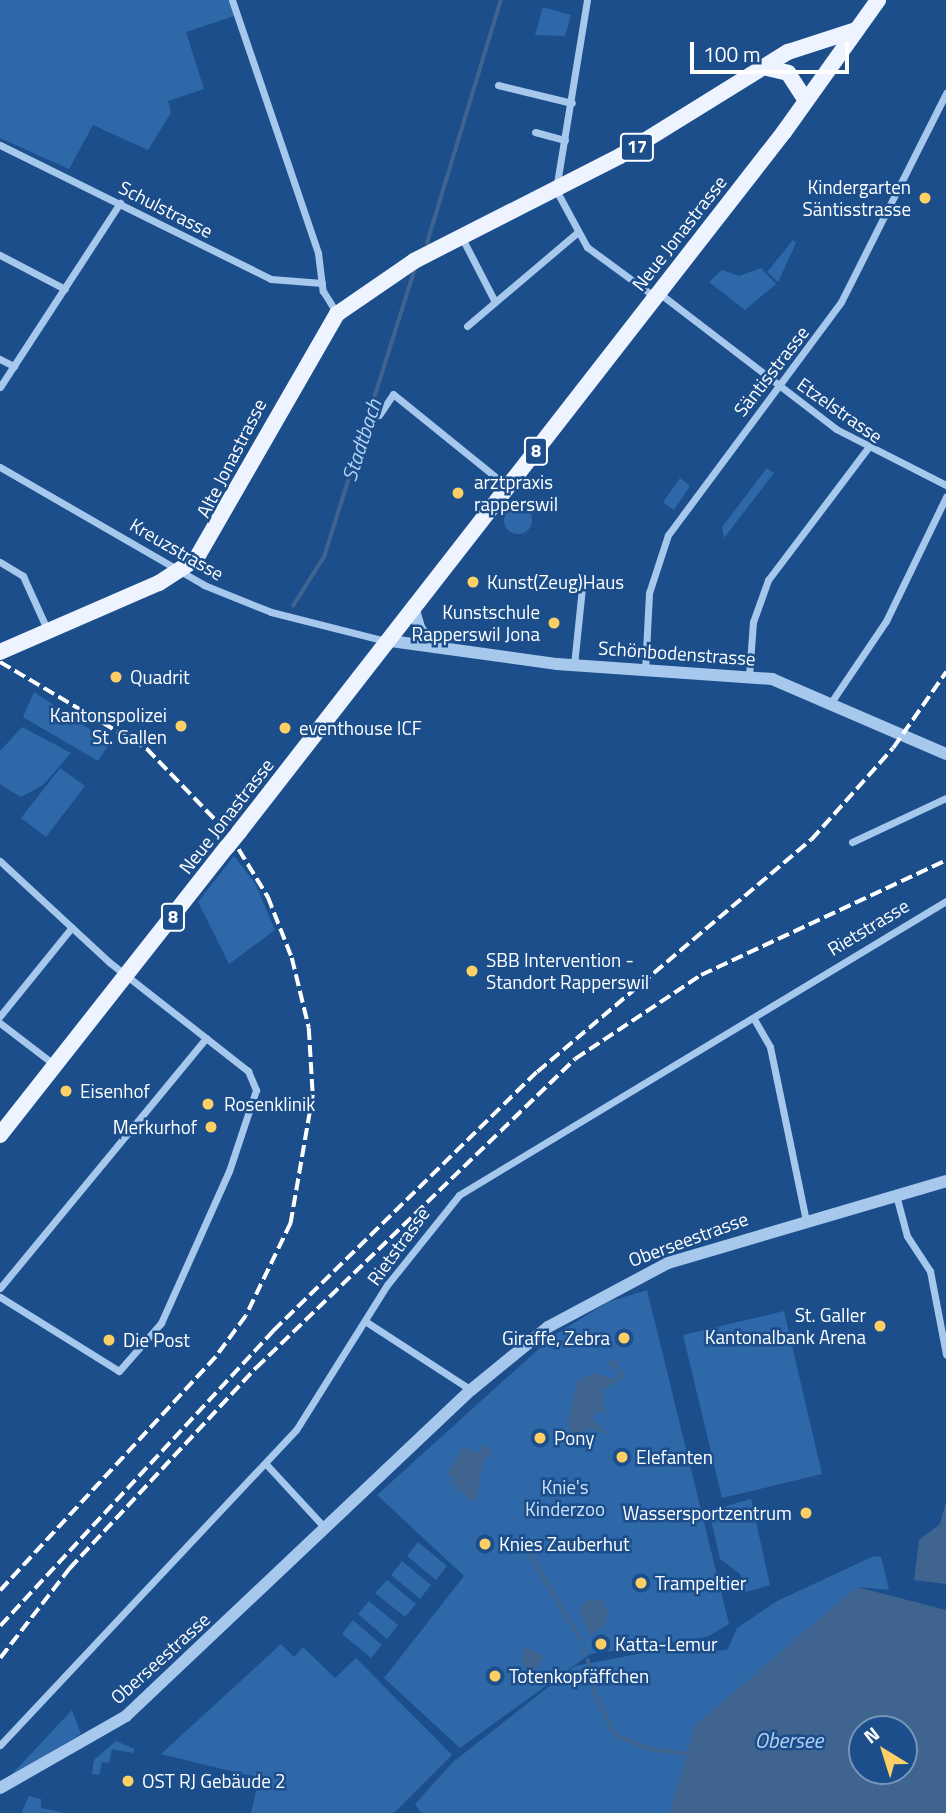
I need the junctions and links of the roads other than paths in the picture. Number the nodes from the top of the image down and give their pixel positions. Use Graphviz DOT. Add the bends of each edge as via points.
graph roads {
  1 [pos="232,0"];
  2 [pos="587,0"];
  3 [pos="878,0"];
  4 [pos="856,30"];
  5 [pos="763,68"];
  6 [pos="498,85"];
  7 [pos="946,93"];
  8 [pos="806,101"];
  9 [pos="572,103"];
  10 [pos="535,132"];
  11 [pos="565,140"];
  12 [pos="0,145"];
  13 [pos="556,190"];
  14 [pos="120,203"];
  15 [pos="578,232"];
  16 [pos="462,237"];
  17 [pos="0,255"];
  18 [pos="322,283"];
  19 [pos="65,289"];
  20 [pos="657,295"];
  21 [pos="494,300"];
  22 [pos="337,314"];
  23 [pos="467,326"];
  24 [pos="0,359"];
  25 [pos="14,366"];
  26 [pos="779,386"];
  27 [pos="0,387"];
  28 [pos="379,415"];
  29 [pos="867,449"];
  30 [pos="0,467"];
  31 [pos="946,485"];
  32 [pos="508,487"];
  33 [pos="946,497"];
  34 [pos="0,562"];
  35 [pos="181,572"];
  36 [pos="582,587"];
  37 [pos="414,610"];
  38 [pos="46,627"];
  39 [pos="391,641"];
  40 [pos="435,647"];
  41 [pos="4,649"];
  42 [pos="574,665"];
  43 [pos="645,670"];
  44 [pos="749,676"];
  45 [pos="832,701"];
  46 [pos="946,754"];
  47 [pos="946,798"];
  48 [pos="852,842"];
  49 [pos="0,862"];
  50 [pos="945,904"];
  51 [pos="72,927"];
  52 [pos="127,976"];
  53 [pos="0,1016"];
  54 [pos="754,1019"];
  55 [pos="0,1023"];
  56 [pos="206,1038"];
  57 [pos="56,1066"];
  58 [pos="0,1135"];
  59 [pos="946,1181"];
  60 [pos="896,1195"];
  61 [pos="806,1221"];
  62 [pos="0,1288"];
  63 [pos="0,1297"];
  64 [pos="368,1323"];
  65 [pos="946,1354"];
  66 [pos="471,1390"];
  67 [pos="265,1464"];
  68 [pos="327,1529"];
  69 [pos="0,1745"];
  70 [pos="0,1788"];
  1 -- 18 [label="street" via="318,253"];
  2 -- 9 [label="street"];
  3 -- 4 [label="main road, Neue Jonastrasse / 8"];
  4 -- 5 [label="main road, Alte Jonastrasse / 17" via="804,44"];
  4 -- 8 [label="main road, Neue Jonastrasse / 8"];
  5 -- 8 [label="main road" via="788,73"];
  5 -- 13 [label="main road, Alte Jonastrasse / 17"];
  6 -- 9 [label="street"];
  7 -- 26 [label="street, Säntisstrasse" via="841,302"];
  8 -- 20 [label="main road, Neue Jonastrasse / 8"];
  9 -- 11 [label="street"];
  10 -- 11 [label="street"];
  11 -- 13 [label="street"];
  12 -- 14 [label="street, Schulstrasse"];
  13 -- 15 [label="street, Etzelstrasse"];
  13 -- 16 [label="main road, Alte Jonastrasse / 17"];
  14 -- 18 [label="street, Schulstrasse" via="271,279"];
  14 -- 19 [label="street"];
  15 -- 20 [label="street, Etzelstrasse" via="587,247"];
  15 -- 21 [label="street"];
  16 -- 21 [label="street"];
  16 -- 22 [label="main road, Alte Jonastrasse / 17"];
  17 -- 19 [label="street"];
  18 -- 22 [label="street"];
  19 -- 25 [label="street"];
  20 -- 26 [label="street, Etzelstrasse"];
  20 -- 32 [label="main road, Neue Jonastrasse / 8"];
  21 -- 23 [label="street"];
  22 -- 35 [label="main road, Alte Jonastrasse / 17" via="302,367 216,533"];
  24 -- 25 [label="street"];
  25 -- 27 [label="street"];
  26 -- 29 [label="street, Etzelstrasse"];
  26 -- 43 [label="street, Säntisstrasse" via="668,535 649,593"];
  28 -- 32 [label="street" via="393,394"];
  29 -- 31 [label="street, Etzelstrasse"];
  29 -- 44 [label="street" via="768,580 753,622"];
  30 -- 35 [label="street, Kreuzstrasse"];
  32 -- 37 [label="main road, Neue Jonastrasse / 8"];
  33 -- 45 [label="street" via="886,621"];
  34 -- 38 [label="street" via="23,576"];
  35 -- 38 [label="main road, Alte Jonastrasse / 17"];
  35 -- 39 [label="street, Kreuzstrasse" via="271,612"];
  36 -- 42 [label="street"];
  37 -- 39 [label="main road, Neue Jonastrasse / 8"];
  37 -- 40 [label="street"];
  38 -- 41 [label="main road, Alte Jonastrasse / 17"];
  39 -- 40 [label="street, Schönbodenstrasse"];
  39 -- 52 [label="main road, Neue Jonastrasse / 8, bridge"];
  40 -- 42 [label="street, Schönbodenstrasse"];
  42 -- 43 [label="street, Schönbodenstrasse"];
  43 -- 44 [label="street, Schönbodenstrasse"];
  44 -- 45 [label="street, Schönbodenstrasse"];
  45 -- 46 [label="street, Schönbodenstrasse"];
  47 -- 48 [label="street"];
  49 -- 51 [label="street"];
  50 -- 54 [label="street, Rietstrasse"];
  51 -- 52 [label="street"];
  51 -- 53 [label="street"];
  52 -- 56 [label="street"];
  52 -- 57 [label="main road, Neue Jonastrasse / 8"];
  54 -- 61 [label="street" via="770,1047"];
  54 -- 64 [label="street, Rietstrasse" via="459,1195 387,1285"];
  55 -- 57 [label="street"];
  56 -- 62 [label="street"];
  56 -- 63 [label="street" via="254,1081 256,1095 229,1171 163,1318 120,1371"];
  57 -- 58 [label="main road, Neue Jonastrasse / 8"];
  59 -- 60 [label="street, Oberseestrasse"];
  60 -- 61 [label="street, Oberseestrasse"];
  60 -- 65 [label="street" via="907,1236 930,1271"];
  61 -- 66 [label="street, Oberseestrasse" via="711,1248 625,1283 548,1327"];
  64 -- 66 [label="street"];
  64 -- 67 [label="street, Rietstrasse" via="312,1410"];
  66 -- 68 [label="street, Oberseestrasse"];
  67 -- 68 [label="street"];
  67 -- 69 [label="street, Rietstrasse" via="253,1469"];
  68 -- 70 [label="street, Oberseestrasse" via="125,1716"];
}
